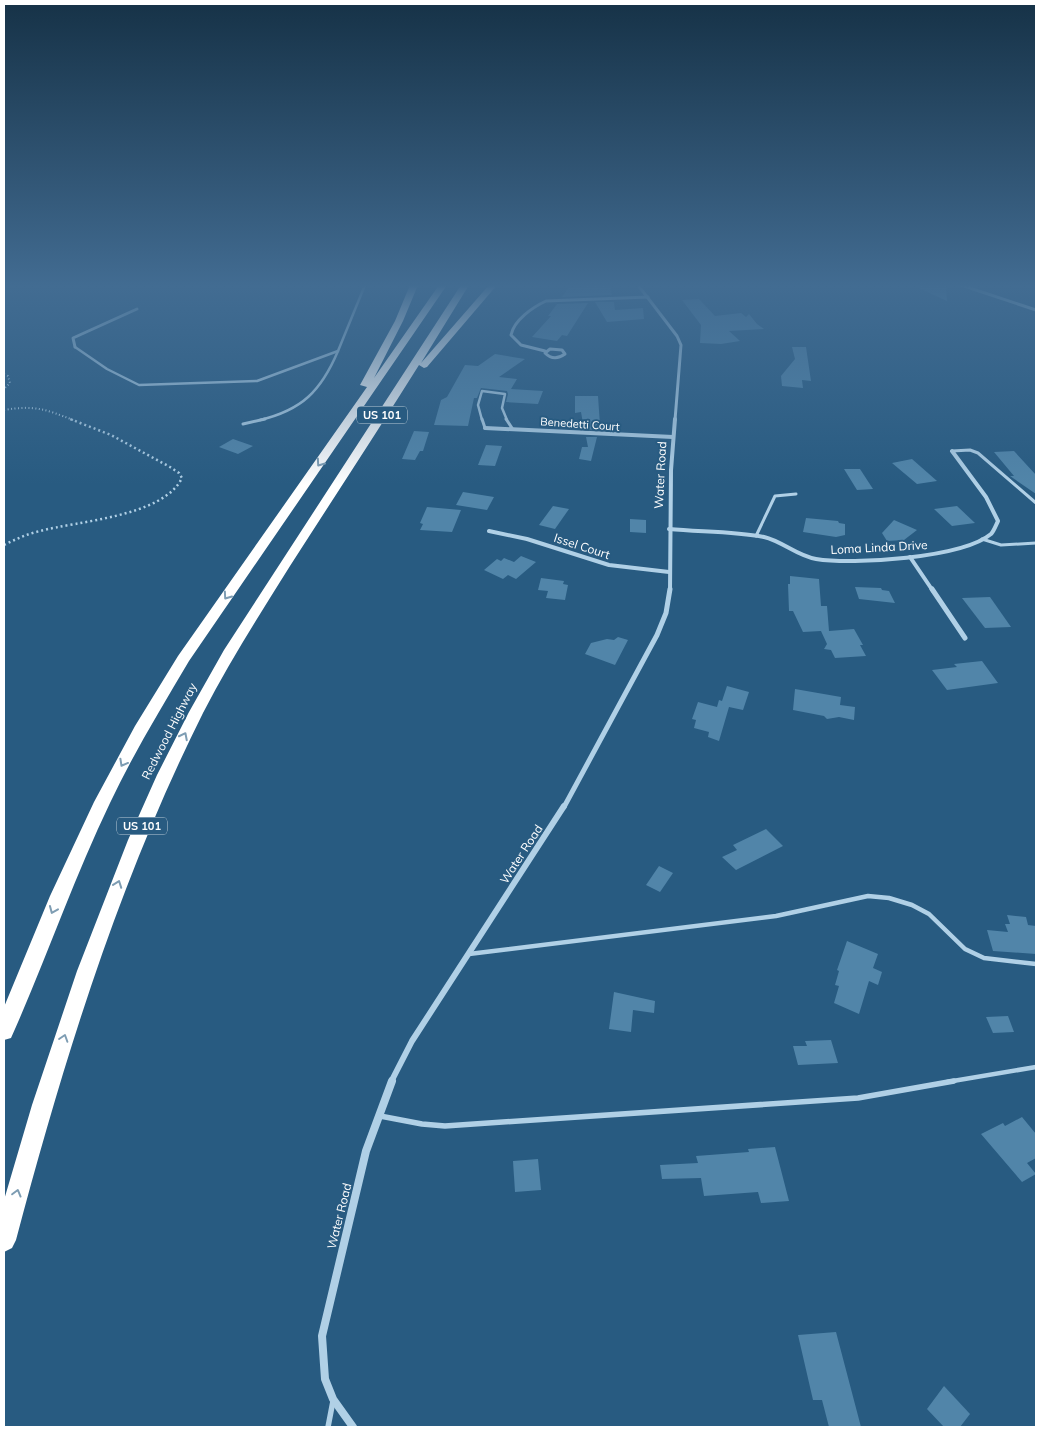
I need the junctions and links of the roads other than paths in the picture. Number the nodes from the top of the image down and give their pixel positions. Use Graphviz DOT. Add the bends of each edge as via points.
graph roads {
  1 [pos="82,352"];
  2 [pos="333,352"];
  3 [pos="337,352"];
  4 [pos="382,352"];
  5 [pos="397,352"];
  6 [pos="424,352"];
  7 [pos="436,352"];
  8 [pos="545,352"];
  9 [pos="564,352"];
  10 [pos="680,352"];
  11 [pos="405,383"];
  12 [pos="348,423"];
  13 [pos="244,424"];
  14 [pos="485,428"];
  15 [pos="512,428"];
  16 [pos="674,437"];
  17 [pos="952,451"];
  18 [pos="796,494"];
  19 [pos="1036,503"];
  20 [pos="669,529"];
  21 [pos="489,531"];
  22 [pos="756,536"];
  23 [pos="982,540"];
  24 [pos="1036,543"];
  25 [pos="910,557"];
  26 [pos="669,572"];
  27 [pos="965,638"];
  28 [pos="469,954"];
  29 [pos="1036,964"];
  30 [pos="4,1031"];
  31 [pos="1036,1067"];
  32 [pos="378,1116"];
  33 [pos="4,1240"];
  34 [pos="333,1399"];
  35 [pos="328,1427"];
  36 [pos="353,1427"];
  1 -- 2 [label="lane" via="106,369 140,385 257,381"];
  3 -- 13 [label="lane" via="332,366 300,404 287,413"];
  4 -- 12 [label="highway"];
  5 -- 12 [label="highway, Redwood Highway / US 101"];
  6 -- 11 [label="highway, Redwood Highway / US 101"];
  7 -- 11 [label="highway"];
  8 -- 9 [label="street" via="547,356 554,357 563,356 566,354"];
  10 -- 16 [label="street, Water Road"];
  33 -- 11 [label="highway, Redwood Highway / US 101, one-way" via="38,1117 81,984 159,786 235,644 378,419"];
  12 -- 30 [label="highway, Redwood Highway / US 101, one-way" via="184,659 143,726 87,834"];
  14 -- 15 [label="street, Benedetti Court"];
  14 -- 15 [label="lane" via="477,407 482,392 505,394 500,402 501,408"];
  15 -- 16 [label="street, Benedetti Court"];
  16 -- 20 [label="street, Water Road"];
  17 -- 19 [label="lane" via="978,453"];
  17 -- 23 [label="street" via="998,518 996,530"];
  18 -- 22 [label="lane" via="776,496"];
  20 -- 22 [label="street, Loma Linda Drive"];
  20 -- 26 [label="street, Water Road"];
  21 -- 26 [label="street, Issel Court" via="524,537 613,566"];
  22 -- 25 [label="street, Loma Linda Drive" via="770,538 800,554 822,560"];
  23 -- 24 [label="lane" via="1001,545"];
  23 -- 25 [label="street, Loma Linda Drive" via="942,553"];
  25 -- 27 [label="street"];
  26 -- 28 [label="street, Water Road" via="669,604 657,635 558,818"];
  28 -- 29 [label="lane" via="776,916 868,896 889,898 929,914 965,949 984,958"];
  28 -- 32 [label="street, Water Road" via="403,1057"];
  31 -- 32 [label="lane" via="858,1098 445,1126"];
  32 -- 34 [label="street, Water Road" via="366,1150 322,1336 325,1379"];
  34 -- 35 [label="lane"];
  34 -- 36 [label="street, Water Road"];
}
